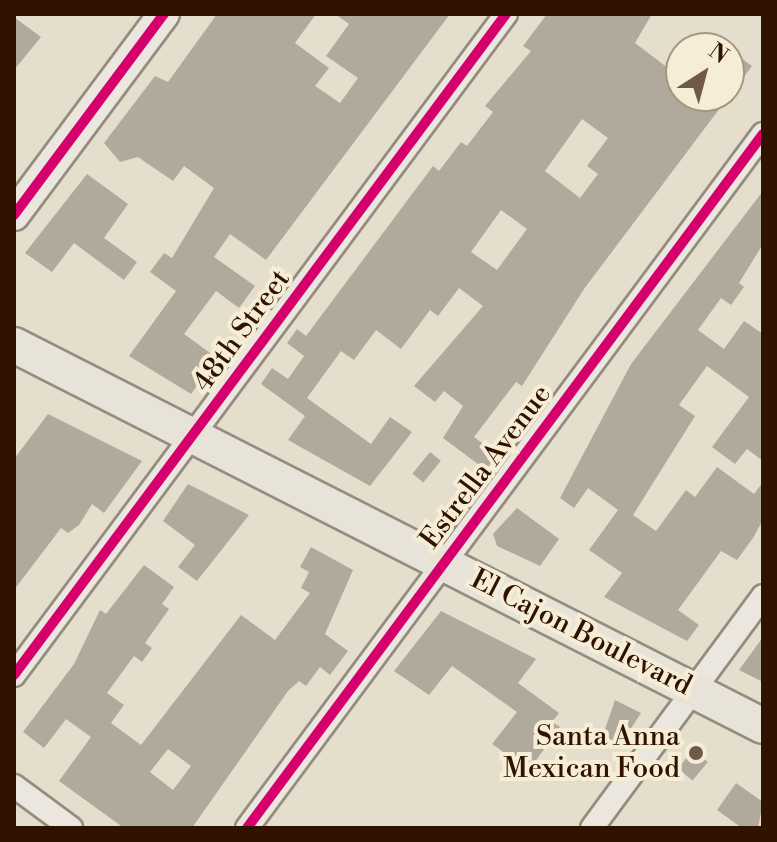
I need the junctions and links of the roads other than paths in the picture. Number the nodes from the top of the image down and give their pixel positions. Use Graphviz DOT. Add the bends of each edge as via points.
graph roads {
  1 [pos="164,14"];
  2 [pos="506,14"];
  3 [pos="763,134"];
  4 [pos="14,215"];
  5 [pos="14,345"];
  6 [pos="194,438"];
  7 [pos="444,564"];
  8 [pos="763,596"];
  9 [pos="14,675"];
  10 [pos="694,690"];
  11 [pos="763,726"];
  12 [pos="14,786"];
  13 [pos="71,828"];
  14 [pos="247,828"];
  15 [pos="592,828"];
  1 -- 4 [label="main road"];
  2 -- 6 [label="street, 48th Street"];
  3 -- 7 [label="street, Estrella Avenue"];
  5 -- 6 [label="main road, El Cajon Boulevard"];
  6 -- 7 [label="main road, El Cajon Boulevard"];
  6 -- 9 [label="street, 48th Street"];
  7 -- 10 [label="main road, El Cajon Boulevard"];
  7 -- 14 [label="street, Estrella Avenue"];
  8 -- 10 [label="street"];
  10 -- 11 [label="main road, El Cajon Boulevard"];
  10 -- 15 [label="street"];
  12 -- 13 [label="street"];
}
